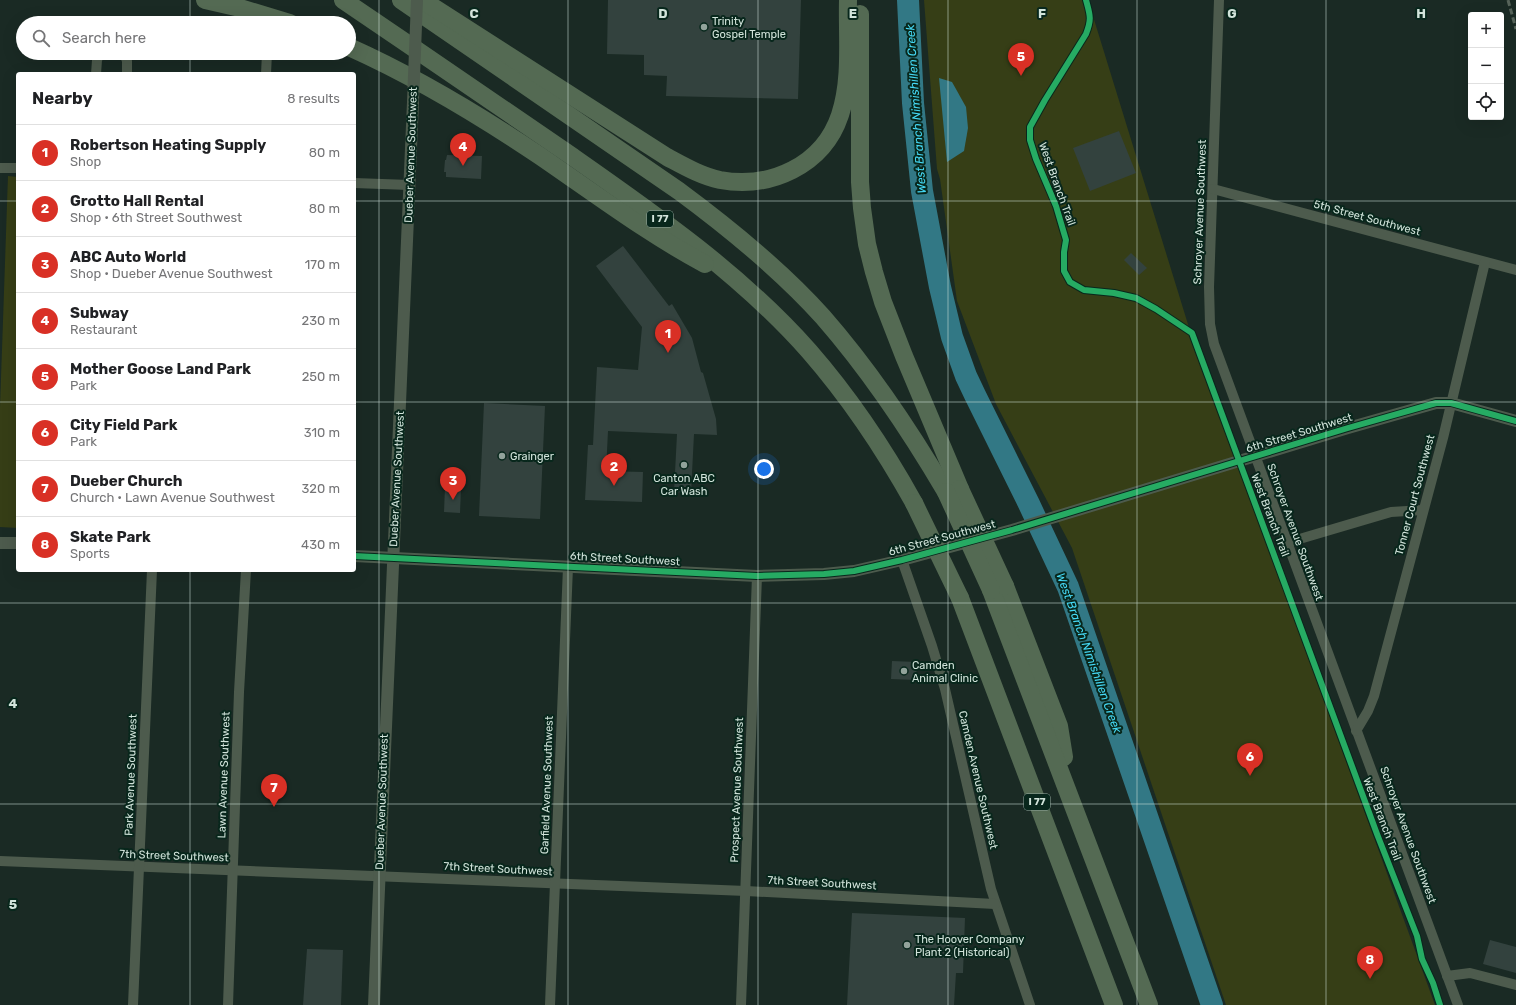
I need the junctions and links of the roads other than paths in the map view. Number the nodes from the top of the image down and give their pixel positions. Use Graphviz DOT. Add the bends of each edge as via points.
graph roads {
  1 [pos="205,0"];
  2 [pos="343,0"];
  3 [pos="401,0"];
  4 [pos="417,0"];
  5 [pos="422,0"];
  6 [pos="848,0"];
  7 [pos="860,0"];
  8 [pos="1219,0"];
  9 [pos="267,16"];
  10 [pos="356,50"];
  11 [pos="97,60"];
  12 [pos="127,60"];
  13 [pos="267,60"];
  14 [pos="96,72"];
  15 [pos="127,72"];
  16 [pos="266,72"];
  17 [pos="0,168"];
  18 [pos="16,168"];
  19 [pos="0,172"];
  20 [pos="356,183"];
  21 [pos="410,185"];
  22 [pos="1213,189"];
  23 [pos="1485,262"];
  24 [pos="1516,270"];
  25 [pos="737,282"];
  26 [pos="1451,403"];
  27 [pos="1516,421"];
  28 [pos="1254,457"];
  29 [pos="953,491"];
  30 [pos="1423,510"];
  31 [pos="0,542"];
  32 [pos="16,543"];
  33 [pos="1286,544"];
  34 [pos="356,556"];
  35 [pos="393,558"];
  36 [pos="902,560"];
  37 [pos="568,567"];
  38 [pos="152,572"];
  39 [pos="246,572"];
  40 [pos="757,576"];
  41 [pos="1356,731"];
  42 [pos="0,860"];
  43 [pos="140,866"];
  44 [pos="233,870"];
  45 [pos="380,876"];
  46 [pos="554,884"];
  47 [pos="746,891"];
  48 [pos="995,904"];
  49 [pos="1447,976"];
  50 [pos="1516,985"];
  51 [pos="133,1005"];
  52 [pos="228,1005"];
  53 [pos="374,1005"];
  54 [pos="550,1005"];
  55 [pos="741,1005"];
  56 [pos="1030,1005"];
  57 [pos="1114,1005"];
  58 [pos="1149,1005"];
  59 [pos="1458,1005"];
  1 -- 9 [label="highway"];
  2 -- 25 [label="highway, I 77" via="614,186 680,234"];
  3 -- 29 [label="highway" via="679,191 754,250 822,316 862,365"];
  4 -- 21 [label="street, Dueber Avenue Southwest, bridge"];
  5 -- 6 [label="highway" via="680,164 719,180 741,182 772,179 793,170 818,151 833,130 840,116 847,77"];
  7 -- 29 [label="highway" via="860,182 867,244 892,326"];
  8 -- 22 [label="street, Schroyer Avenue Southwest"];
  10 -- 25 [label="highway" via="452,100 539,155 677,249"];
  11 -- 14 [label="street"];
  12 -- 15 [label="street"];
  13 -- 16 [label="street"];
  17 -- 18 [label="street"];
  17 -- 19 [label="street"];
  20 -- 21 [label="street"];
  21 -- 35 [label="street, Dueber Avenue Southwest"];
  22 -- 23 [label="street, 5th Street Southwest"];
  22 -- 28 [label="street, Schroyer Avenue Southwest" via="1210,324 1214,344"];
  23 -- 24 [label="street, 5th Street Southwest"];
  23 -- 26 [label="street, Tonner Court Southwest"];
  25 -- 57 [label="highway, I 77, bridge" via="783,324 834,382 872,432 914,503 960,598"];
  26 -- 27 [label="street, 6th Street Southwest"];
  26 -- 28 [label="street, 6th Street Southwest" via="1436,403"];
  26 -- 30 [label="street, Tonner Court Southwest"];
  28 -- 33 [label="street, Schroyer Avenue Southwest"];
  28 -- 36 [label="street, 6th Street Southwest" via="1012,530"];
  29 -- 58 [label="highway, bridge" via="998,588 1071,797"];
  30 -- 33 [label="street" via="1391,512"];
  30 -- 41 [label="street, Tonner Court Southwest" via="1374,696"];
  31 -- 32 [label="street"];
  33 -- 41 [label="street, Schroyer Avenue Southwest"];
  34 -- 35 [label="street, 6th Street Southwest"];
  35 -- 37 [label="street, 6th Street Southwest"];
  35 -- 45 [label="street, Dueber Avenue Southwest"];
  36 -- 40 [label="street, 6th Street Southwest" via="854,571"];
  36 -- 48 [label="street, Camden Avenue Southwest" via="945,689"];
  37 -- 40 [label="street, 6th Street Southwest"];
  37 -- 46 [label="street, Garfield Avenue Southwest"];
  38 -- 43 [label="street, Park Avenue Southwest"];
  39 -- 44 [label="street, Lawn Avenue Southwest"];
  40 -- 47 [label="street, Prospect Avenue Southwest"];
  41 -- 49 [label="street, Schroyer Avenue Southwest"];
  42 -- 43 [label="street, 7th Street Southwest"];
  43 -- 44 [label="street, 7th Street Southwest"];
  43 -- 51 [label="street, Park Avenue Southwest"];
  44 -- 45 [label="street, 7th Street Southwest"];
  44 -- 52 [label="street, Lawn Avenue Southwest"];
  45 -- 46 [label="street, 7th Street Southwest"];
  45 -- 53 [label="street, Dueber Avenue Southwest"];
  46 -- 47 [label="street, 7th Street Southwest"];
  46 -- 54 [label="street, Garfield Avenue Southwest"];
  47 -- 48 [label="street, 7th Street Southwest"];
  47 -- 55 [label="street, Prospect Avenue Southwest"];
  48 -- 56 [label="street, Camden Avenue Southwest"];
  49 -- 50 [label="street" via="1470,973"];
  49 -- 59 [label="street, Schroyer Avenue Southwest"];
}
